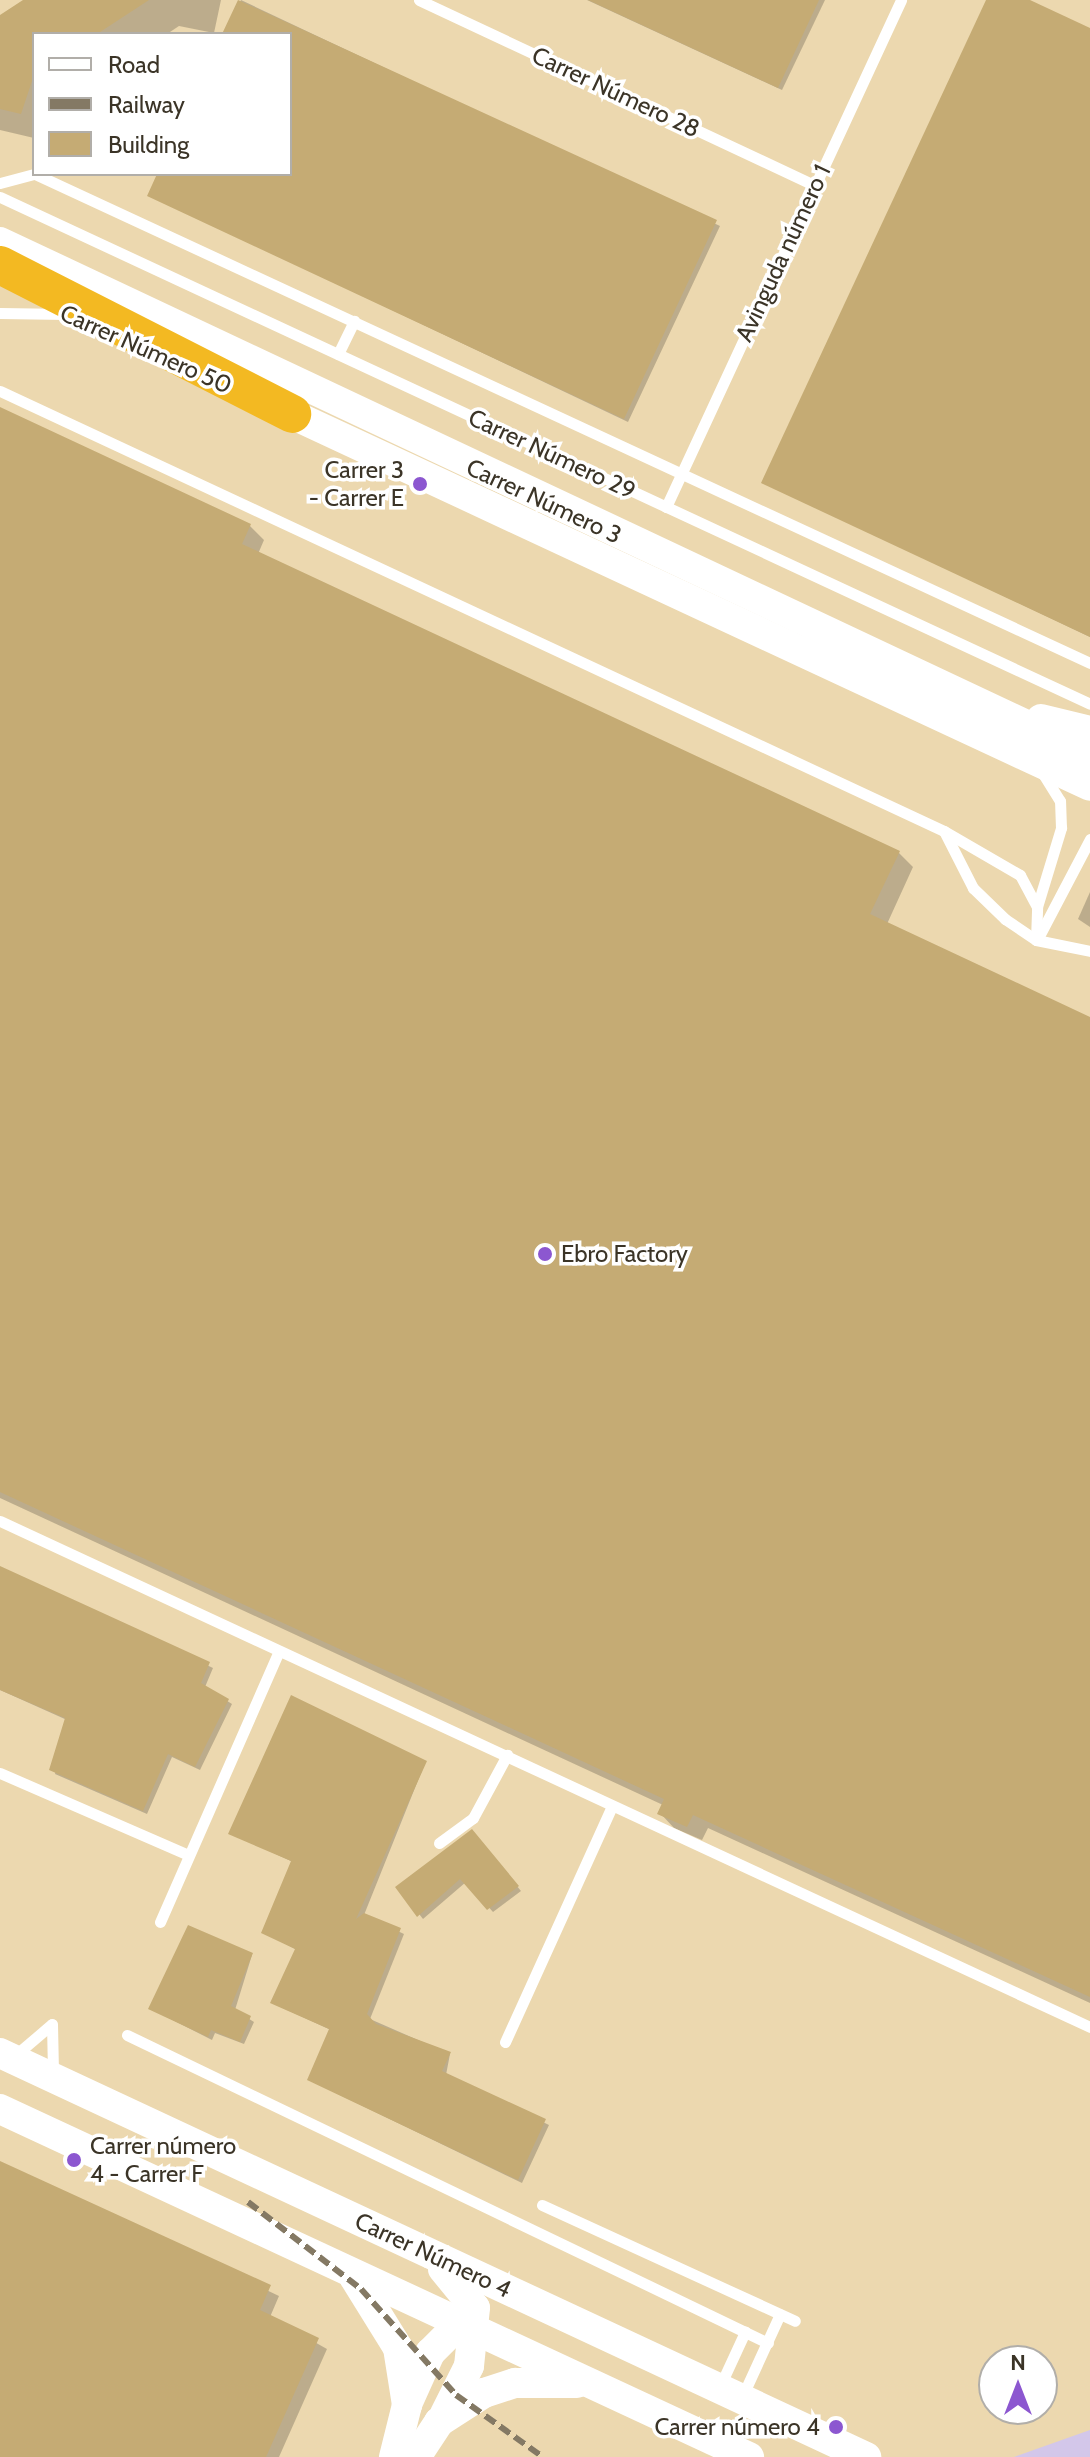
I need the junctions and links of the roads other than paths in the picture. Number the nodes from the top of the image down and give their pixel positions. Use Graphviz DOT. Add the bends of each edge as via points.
graph roads {
  1 [pos="419,0"];
  2 [pos="901,0"];
  3 [pos="32,174"];
  4 [pos="38,176"];
  5 [pos="5,181"];
  6 [pos="814,185"];
  7 [pos="0,197"];
  8 [pos="14,204"];
  9 [pos="0,242"];
  10 [pos="0,265"];
  11 [pos="0,283"];
  12 [pos="0,313"];
  13 [pos="68,314"];
  14 [pos="354,321"];
  15 [pos="338,354"];
  16 [pos="0,391"];
  17 [pos="292,414"];
  18 [pos="681,473"];
  19 [pos="666,507"];
  20 [pos="1090,663"];
  21 [pos="1090,704"];
  22 [pos="991,710"];
  23 [pos="1090,731"];
  24 [pos="1090,755"];
  25 [pos="1036,760"];
  26 [pos="1090,786"];
  27 [pos="944,831"];
  28 [pos="1090,839"];
  29 [pos="1037,907"];
  30 [pos="1036,940"];
  31 [pos="1090,951"];
  32 [pos="0,1521"];
  33 [pos="278,1653"];
  34 [pos="507,1755"];
  35 [pos="0,1773"];
  36 [pos="612,1806"];
  37 [pos="439,1843"];
  38 [pos="186,1854"];
  39 [pos="160,1922"];
  40 [pos="1090,2027"];
  41 [pos="127,2035"];
  42 [pos="505,2042"];
  43 [pos="6,2056"];
  44 [pos="54,2078"];
  45 [pos="0,2109"];
  46 [pos="542,2205"];
  47 [pos="423,2250"];
  48 [pos="347,2270"];
  49 [pos="531,2302"];
  50 [pos="780,2314"];
  51 [pos="470,2319"];
  52 [pos="795,2321"];
  53 [pos="745,2332"];
  54 [pos="768,2343"];
  55 [pos="593,2384"];
  56 [pos="730,2394"];
  57 [pos="407,2405"];
  58 [pos="439,2422"];
  59 [pos="394,2457"];
  60 [pos="416,2457"];
  61 [pos="749,2457"];
  62 [pos="866,2457"];
  1 -- 6 [label="lane, Carrer Número 28"];
  2 -- 6 [label="lane, Avinguda número 1"];
  3 -- 5 [label="lane, Carrer Número 29"];
  4 -- 14 [label="lane, Carrer Número 29"];
  5 -- 8 [label="lane, Carrer Número 29"];
  6 -- 18 [label="lane, Avinguda número 1"];
  7 -- 8 [label="lane, Carrer Número 29"];
  8 -- 15 [label="lane, Carrer Número 29"];
  9 -- 22 [label="street, Carrer Número 3"];
  10 -- 17 [label="highway"];
  11 -- 13 [label="street, Carrer Número 50"];
  12 -- 13 [label="lane"];
  13 -- 17 [label="street, Carrer Número 50"];
  14 -- 15 [label="lane"];
  14 -- 18 [label="lane, Carrer Número 29"];
  15 -- 19 [label="lane, Carrer Número 29"];
  16 -- 27 [label="lane"];
  17 -- 25 [label="street, Carrer Número 3"];
  18 -- 19 [label="lane, Avinguda número 1"];
  18 -- 20 [label="lane, Carrer Número 29"];
  19 -- 21 [label="lane, Carrer Número 29"];
  22 -- 23 [label="street"];
  22 -- 24 [label="street, Carrer Número 3"];
  25 -- 26 [label="street, Carrer Número 3"];
  25 -- 29 [label="lane" via="1062,817"];
  27 -- 29 [label="lane" via="1020,875"];
  27 -- 30 [label="lane" via="973,888"];
  28 -- 30 [label="lane"];
  29 -- 30 [label="lane"];
  30 -- 31 [label="lane"];
  32 -- 33 [label="lane"];
  33 -- 34 [label="lane"];
  33 -- 38 [label="lane"];
  34 -- 36 [label="lane"];
  34 -- 37 [label="lane" via="473,1818"];
  35 -- 38 [label="lane"];
  36 -- 40 [label="lane"];
  36 -- 42 [label="lane"];
  38 -- 39 [label="lane"];
  41 -- 53 [label="lane"];
  43 -- 44 [label="street, Carrer Número 4"];
  43 -- 44 [label="lane" via="52,2024"];
  44 -- 47 [label="street, Carrer Número 4"];
  45 -- 48 [label="street, Carrer Número 4"];
  46 -- 50 [label="lane"];
  47 -- 49 [label="street, Carrer Número 4"];
  47 -- 51 [label="street"];
  48 -- 51 [label="street, Carrer Número 4"];
  48 -- 57 [label="street" via="391,2331"];
  49 -- 51 [label="street"];
  49 -- 56 [label="street, Carrer Número 4"];
  50 -- 52 [label="lane"];
  50 -- 54 [label="lane"];
  51 -- 55 [label="street, Carrer Número 4"];
  51 -- 57 [label="street" via="430,2353"];
  51 -- 58 [label="street" via="464,2381"];
  53 -- 54 [label="lane"];
  53 -- 56 [label="lane"];
  54 -- 56 [label="lane"];
  55 -- 58 [label="street" via="515,2383"];
  55 -- 61 [label="street, Carrer Número 4"];
  56 -- 62 [label="street, Carrer Número 4"];
  57 -- 59 [label="street"];
  58 -- 60 [label="street"];
}
